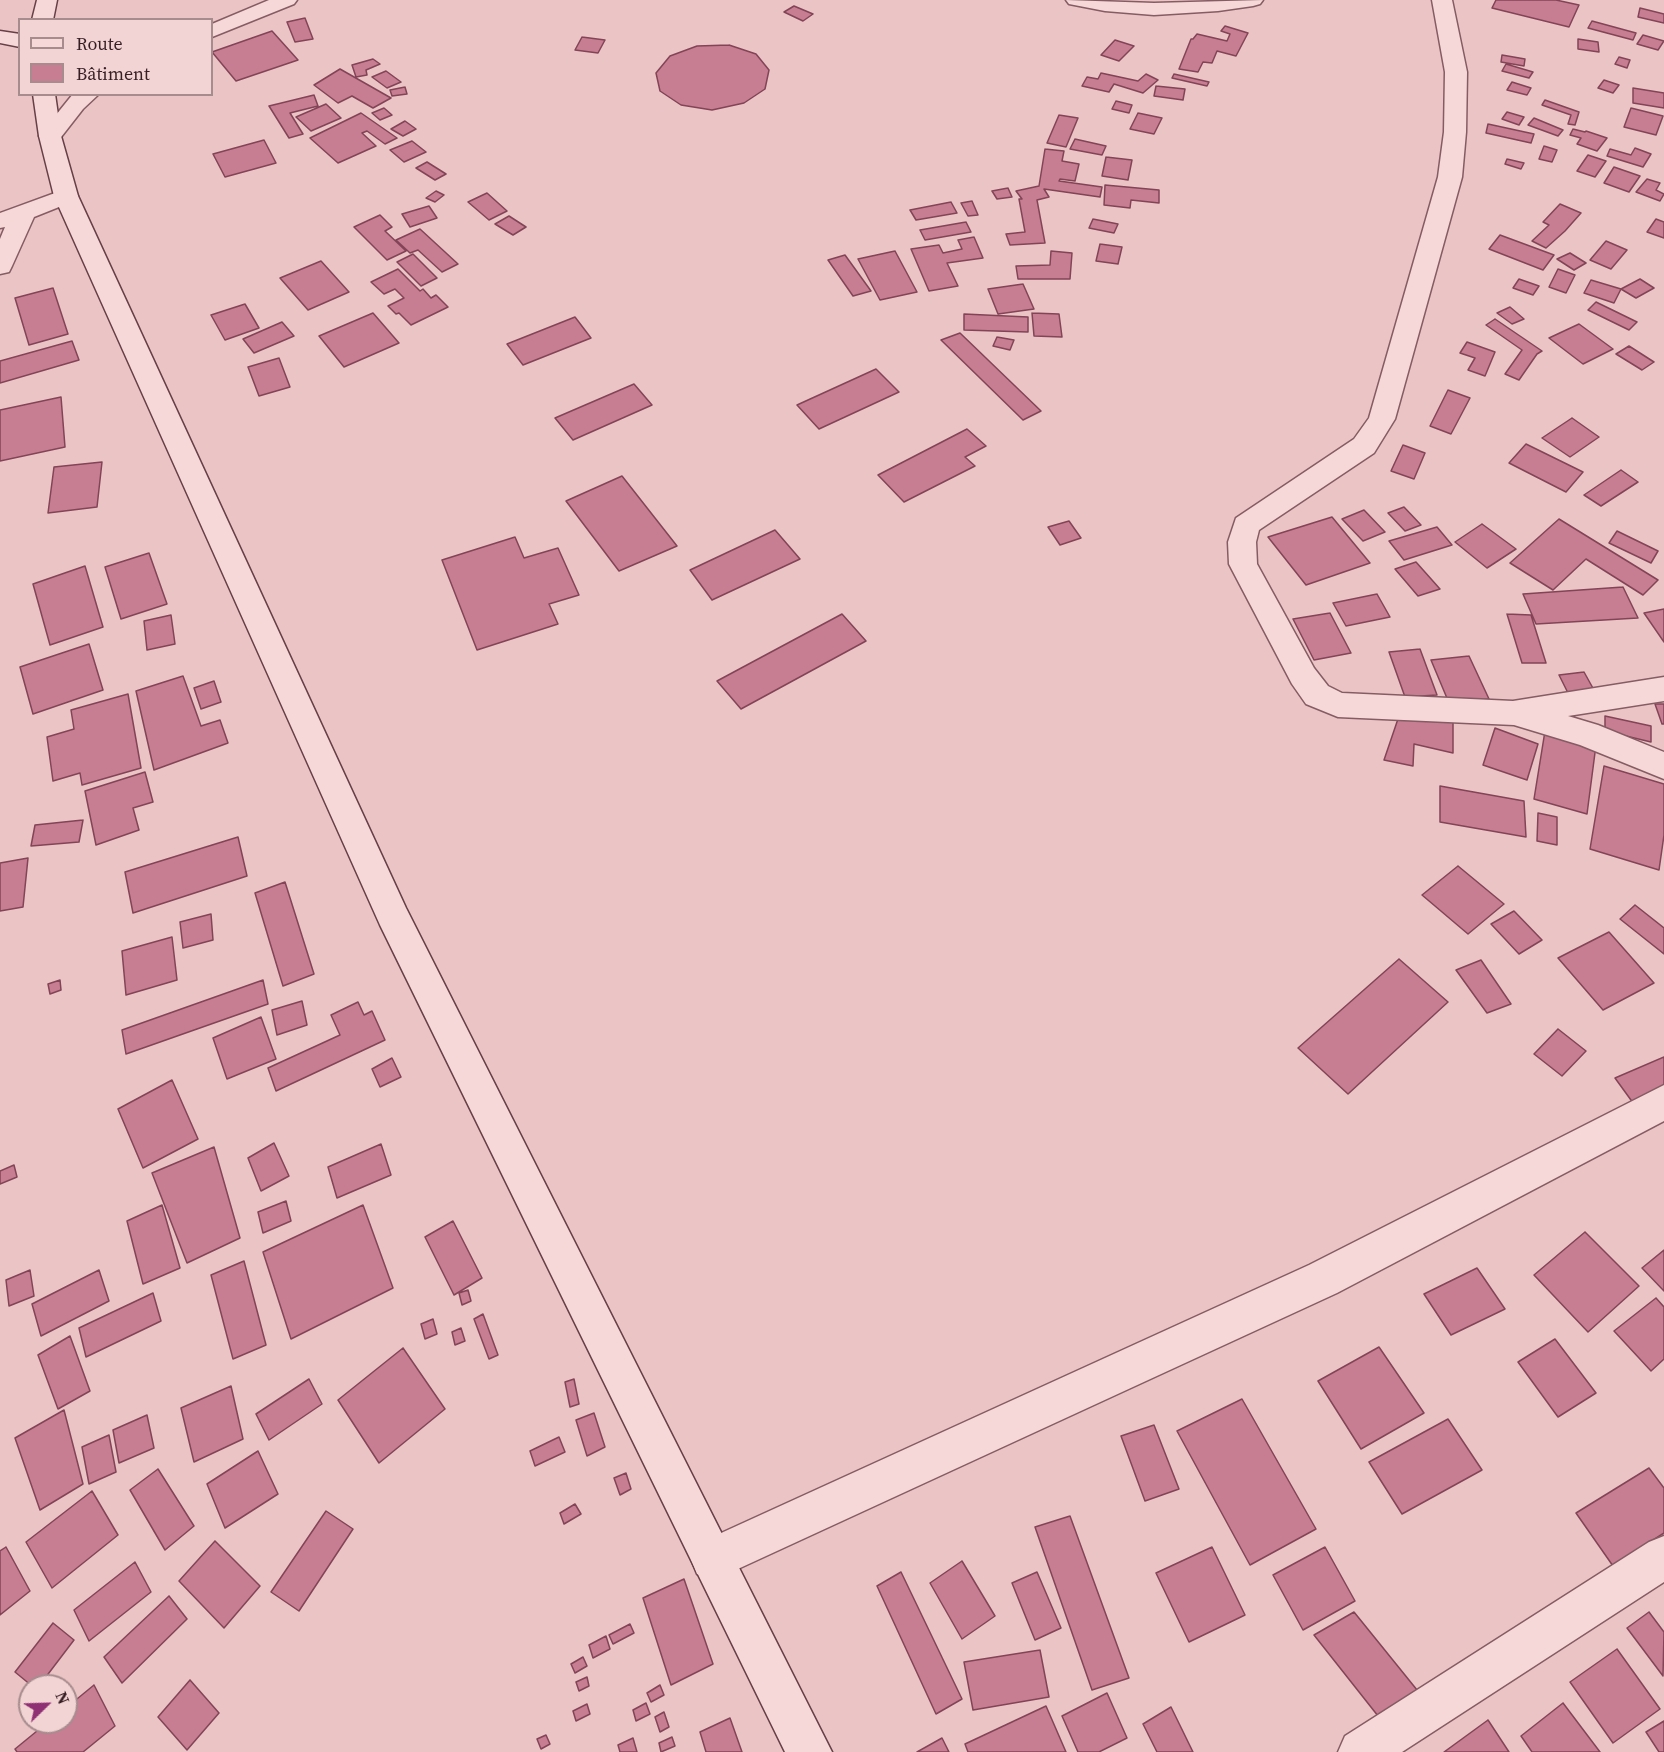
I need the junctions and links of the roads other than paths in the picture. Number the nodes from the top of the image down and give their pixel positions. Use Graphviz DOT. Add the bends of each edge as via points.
graph roads {
  1 [pos="47,0"];
  2 [pos="1076,0"];
  3 [pos="1253,0"];
  4 [pos="1442,0"];
  5 [pos="278,1"];
  6 [pos="42,18"];
  7 [pos="213,31"];
  8 [pos="0,37"];
  9 [pos="18,41"];
  10 [pos="44,96"];
  11 [pos="85,96"];
  12 [pos="50,136"];
  13 [pos="66,196"];
  14 [pos="24,212"];
  15 [pos="0,221"];
  16 [pos="0,266"];
  17 [pos="1664,688"];
  18 [pos="1513,713"];
  19 [pos="1664,766"];
  20 [pos="1664,1102"];
  21 [pos="1664,1557"];
  22 [pos="712,1559"];
  23 [pos="809,1752"];
  24 [pos="1361,1752"];
  1 -- 6 [label="street"];
  2 -- 3 [label="street" via="1154,9"];
  4 -- 18 [label="street" via="1456,72 1450,177 1382,419 1364,446 1246,525 1243,564 1317,695 1338,705"];
  5 -- 7 [label="street"];
  8 -- 9 [label="street"];
  10 -- 12 [label="street"];
  11 -- 12 [label="street"];
  12 -- 13 [label="street"];
  13 -- 14 [label="street"];
  13 -- 22 [label="street" via="392,915"];
  14 -- 15 [label="street"];
  14 -- 16 [label="street"];
  17 -- 18 [label="street"];
  18 -- 19 [label="street" via="1587,734"];
  20 -- 22 [label="street" via="1323,1279"];
  21 -- 24 [label="street"];
  22 -- 23 [label="street"];
}
